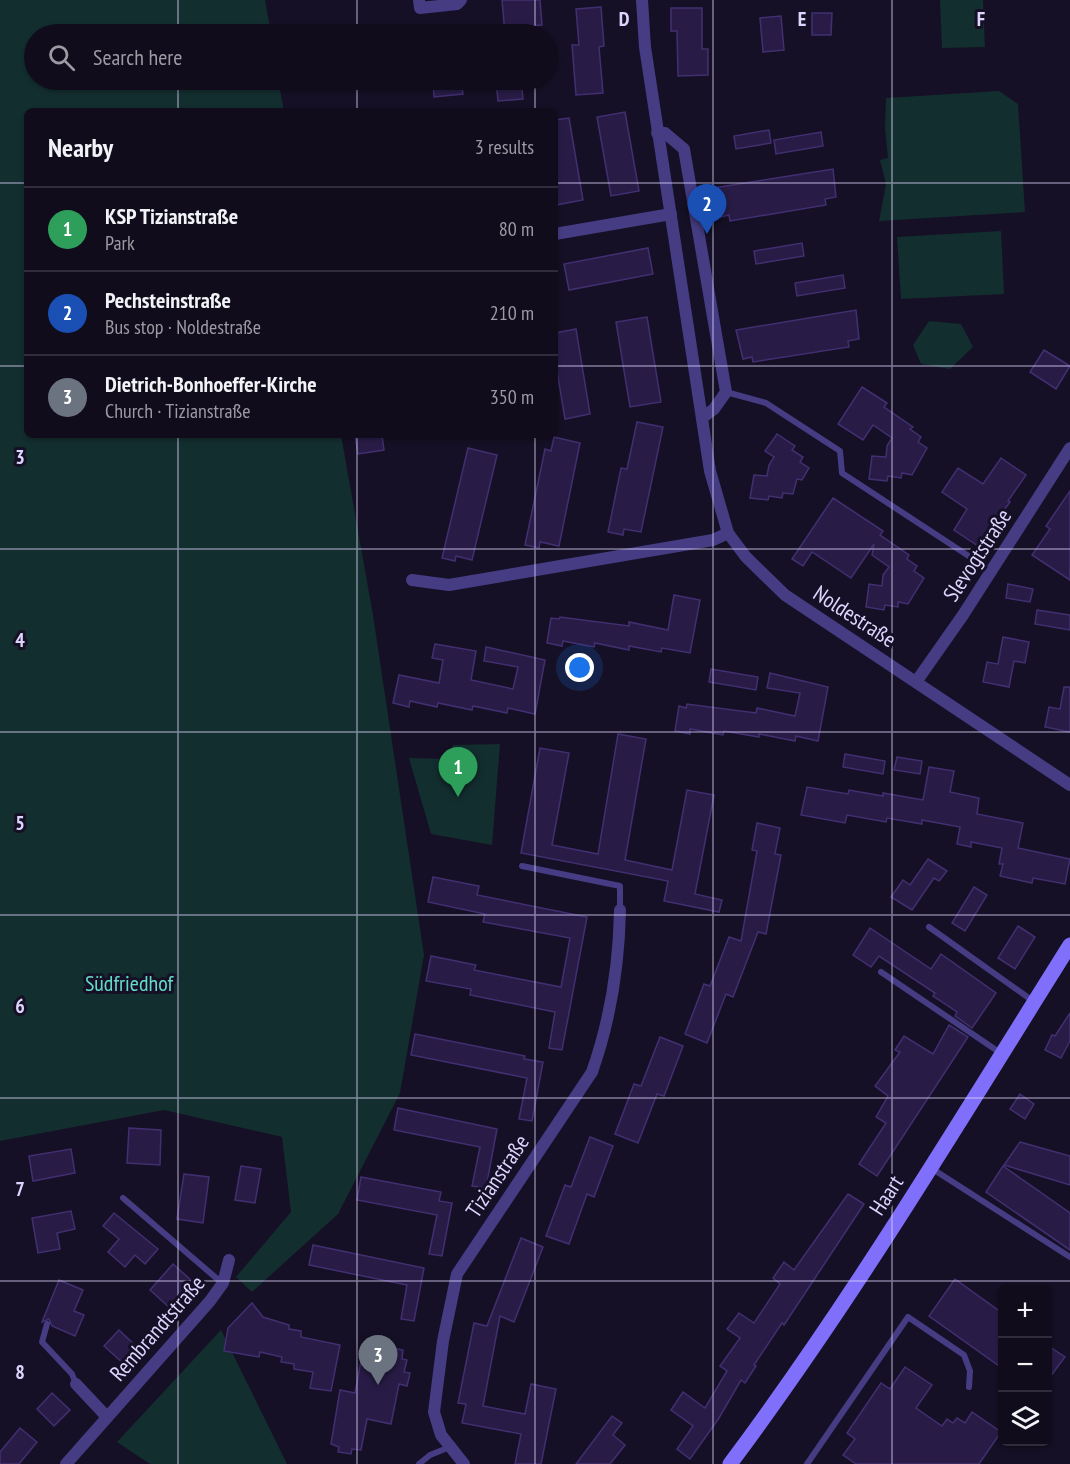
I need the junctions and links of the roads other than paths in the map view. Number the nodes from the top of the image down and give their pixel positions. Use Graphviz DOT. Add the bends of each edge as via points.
graph roads {
  1 [pos="419,0"];
  2 [pos="461,0"];
  3 [pos="642,0"];
  4 [pos="657,133"];
  5 [pos="671,214"];
  6 [pos="558,233"];
  7 [pos="726,392"];
  8 [pos="702,418"];
  9 [pos="1070,448"];
  10 [pos="728,533"];
  11 [pos="990,570"];
  12 [pos="411,580"];
  13 [pos="916,682"];
  14 [pos="1070,785"];
  15 [pos="522,866"];
  16 [pos="620,910"];
  17 [pos="929,927"];
  18 [pos="1070,945"];
  19 [pos="881,972"];
  20 [pos="1034,1002"];
  21 [pos="1002,1054"];
  22 [pos="931,1167"];
  23 [pos="123,1198"];
  24 [pos="1070,1257"];
  25 [pos="229,1260"];
  26 [pos="223,1283"];
  27 [pos="47,1324"];
  28 [pos="76,1384"];
  29 [pos="969,1388"];
  30 [pos="107,1417"];
  31 [pos="451,1447"];
  32 [pos="66,1464"];
  33 [pos="419,1464"];
  34 [pos="464,1464"];
  35 [pos="730,1464"];
  36 [pos="807,1464"];
  1 -- 2 [label="street" via="420,8 457,4"];
  3 -- 4 [label="street, Noldestraße"];
  4 -- 5 [label="street, Noldestraße"];
  4 -- 7 [label="street" via="665,133 684,149"];
  5 -- 6 [label="street"];
  5 -- 8 [label="street, Noldestraße"];
  7 -- 8 [label="street"];
  7 -- 11 [label="lane" via="766,403 840,452 842,473"];
  8 -- 10 [label="street, Noldestraße" via="710,471"];
  9 -- 11 [label="street, Slevogtstraße"];
  10 -- 12 [label="street" via="713,540 449,585"];
  10 -- 13 [label="street, Noldestraße" via="785,595"];
  11 -- 13 [label="street, Slevogtstraße"];
  13 -- 14 [label="street, Noldestraße"];
  15 -- 16 [label="lane" via="620,886"];
  16 -- 31 [label="street, Tizianstraße" via="616,978 605,1035 592,1072 457,1274 434,1412 441,1435"];
  17 -- 20 [label="lane"];
  18 -- 20 [label="main road, Haart"];
  19 -- 21 [label="lane"];
  20 -- 21 [label="main road, Haart"];
  21 -- 22 [label="main road, Haart"];
  22 -- 24 [label="lane"];
  22 -- 35 [label="main road, Haart" via="790,1383"];
  23 -- 26 [label="lane"];
  25 -- 26 [label="street, Rembrandtstraße"];
  26 -- 30 [label="street, Rembrandtstraße"];
  27 -- 28 [label="lane" via="42,1342 72,1374"];
  28 -- 30 [label="street, Rembrandtstraße"];
  29 -- 36 [label="lane" via="970,1371 964,1355 908,1317"];
  30 -- 32 [label="street, Rembrandtstraße"];
  31 -- 33 [label="lane"];
  31 -- 34 [label="street, Tizianstraße"];
}
